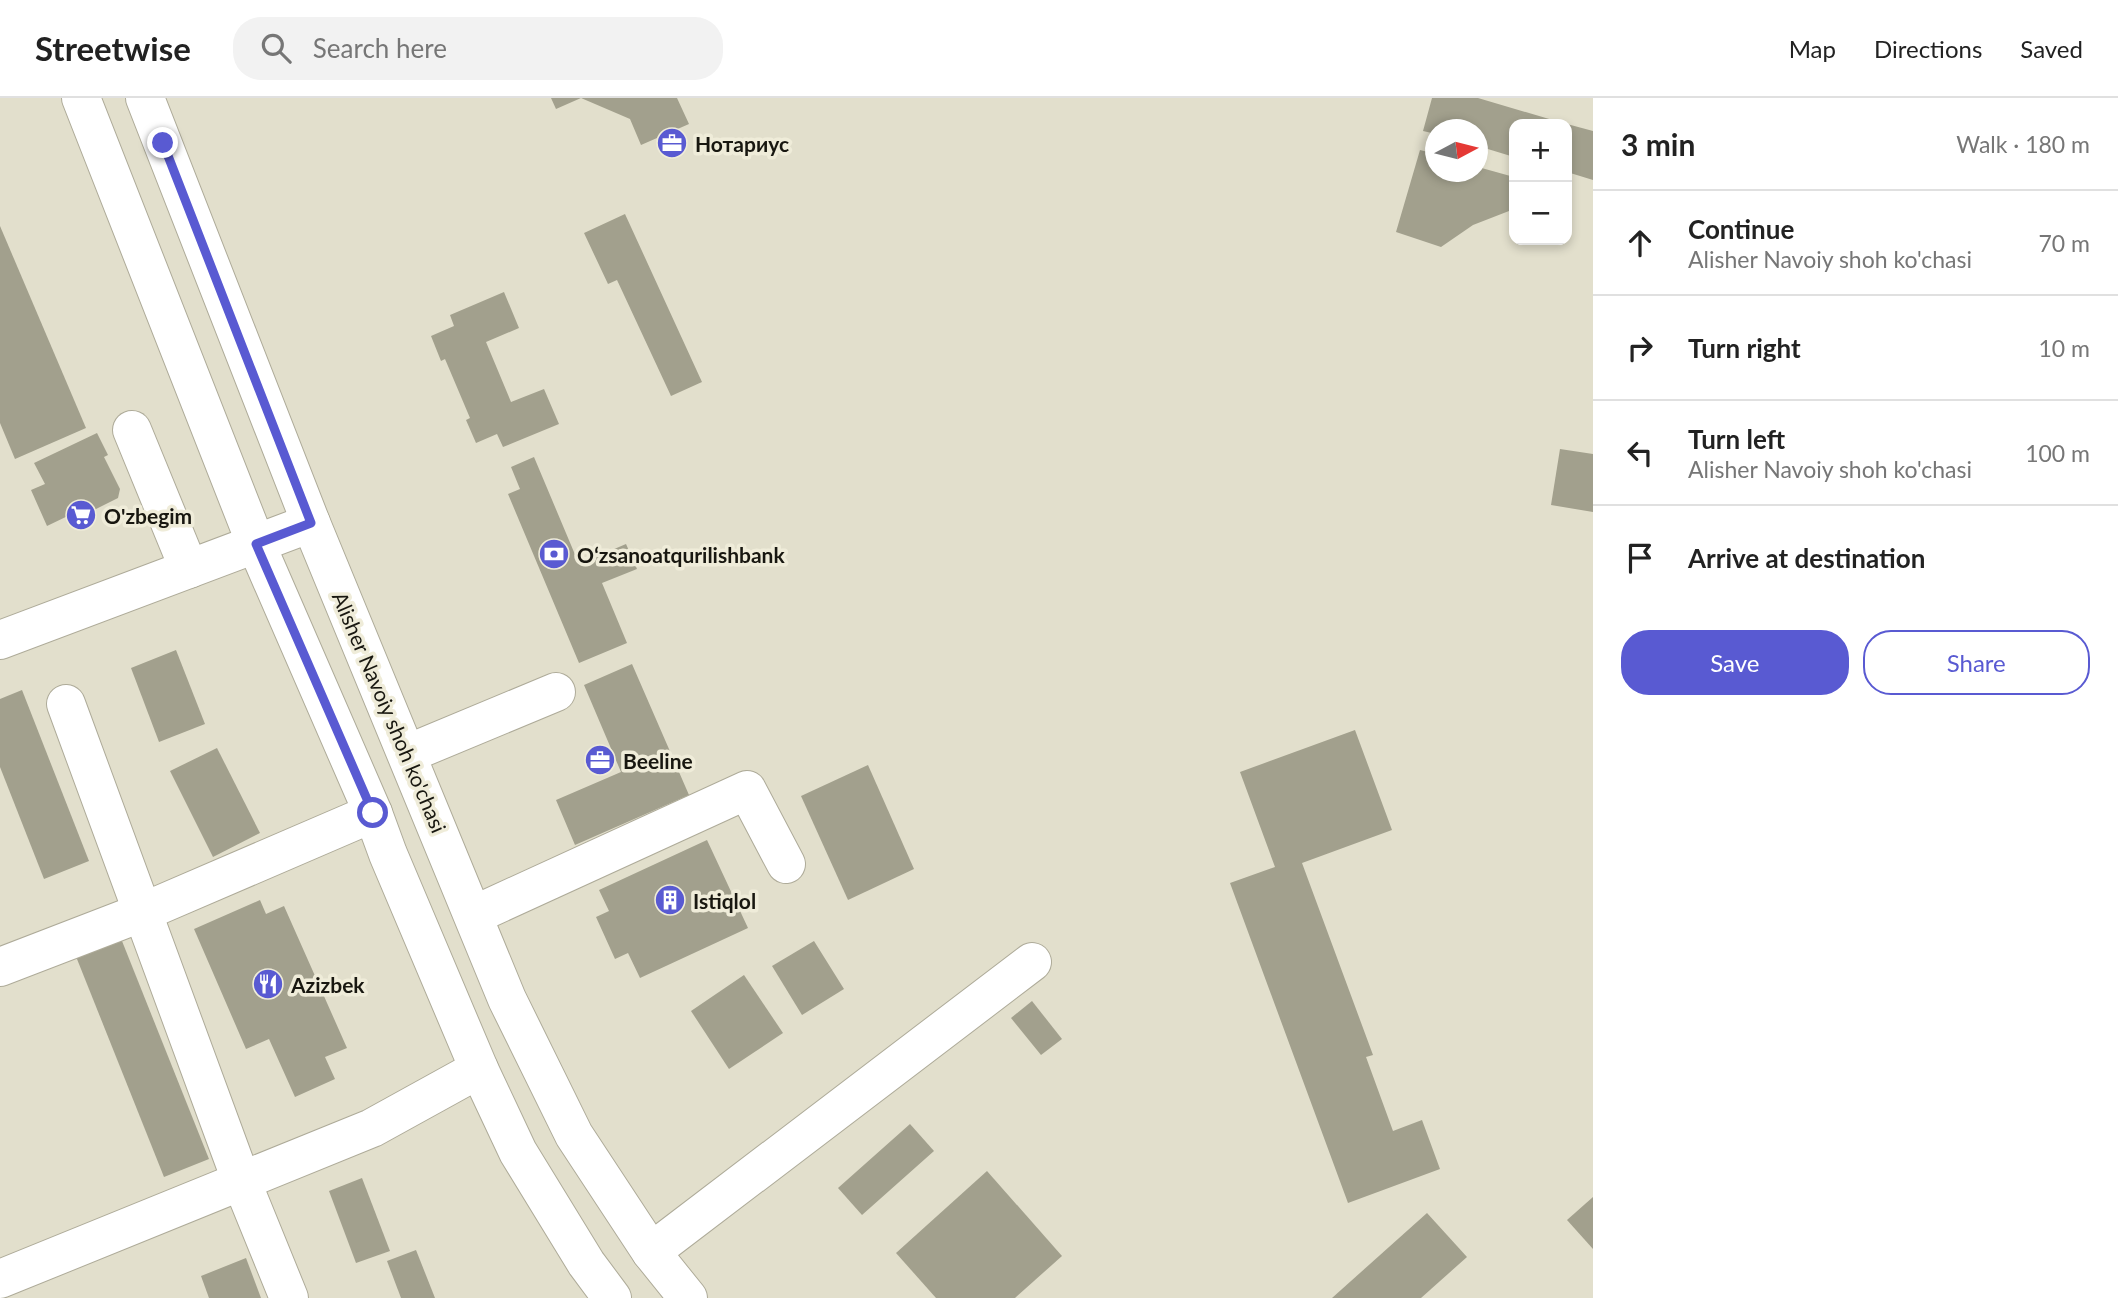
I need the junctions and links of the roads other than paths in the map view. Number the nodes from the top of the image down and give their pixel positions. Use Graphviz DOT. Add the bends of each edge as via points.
graph roads {
  1 [pos="81,98"];
  2 [pos="145,98"];
  3 [pos="132,430"];
  4 [pos="311,523"];
  5 [pos="256,544"];
  6 [pos="190,569"];
  7 [pos="0,640"];
  8 [pos="556,692"];
  9 [pos="66,704"];
  10 [pos="407,754"];
  11 [pos="373,813"];
  12 [pos="786,864"];
  13 [pos="143,912"];
  14 [pos="474,915"];
  15 [pos="1032,962"];
  16 [pos="0,967"];
  17 [pos="479,1069"];
  18 [pos="241,1180"];
  19 [pos="651,1252"];
  20 [pos="0,1279"];
  21 [pos="289,1298"];
  22 [pos="612,1298"];
  23 [pos="688,1298"];
  1 -- 5 [label="main road"];
  2 -- 4 [label="main road, Alisher Navoiy shoh ko'chasi"];
  3 -- 6 [label="main road"];
  4 -- 5 [label="main road"];
  4 -- 10 [label="main road, Alisher Navoiy shoh ko'chasi"];
  5 -- 6 [label="main road"];
  5 -- 11 [label="main road"];
  6 -- 7 [label="main road"];
  8 -- 10 [label="main road"];
  9 -- 13 [label="main road"];
  10 -- 14 [label="main road, Alisher Navoiy shoh ko'chasi"];
  11 -- 13 [label="main road"];
  11 -- 17 [label="main road"];
  12 -- 14 [label="main road" via="747,790"];
  13 -- 16 [label="main road"];
  13 -- 18 [label="main road"];
  14 -- 19 [label="main road, Alisher Navoiy shoh ko'chasi" via="507,999 574,1135"];
  15 -- 19 [label="main road"];
  17 -- 18 [label="main road" via="372,1128"];
  17 -- 22 [label="main road" via="518,1152"];
  18 -- 20 [label="main road"];
  18 -- 21 [label="main road"];
  19 -- 23 [label="main road, Alisher Navoiy shoh ko'chasi"];
}
